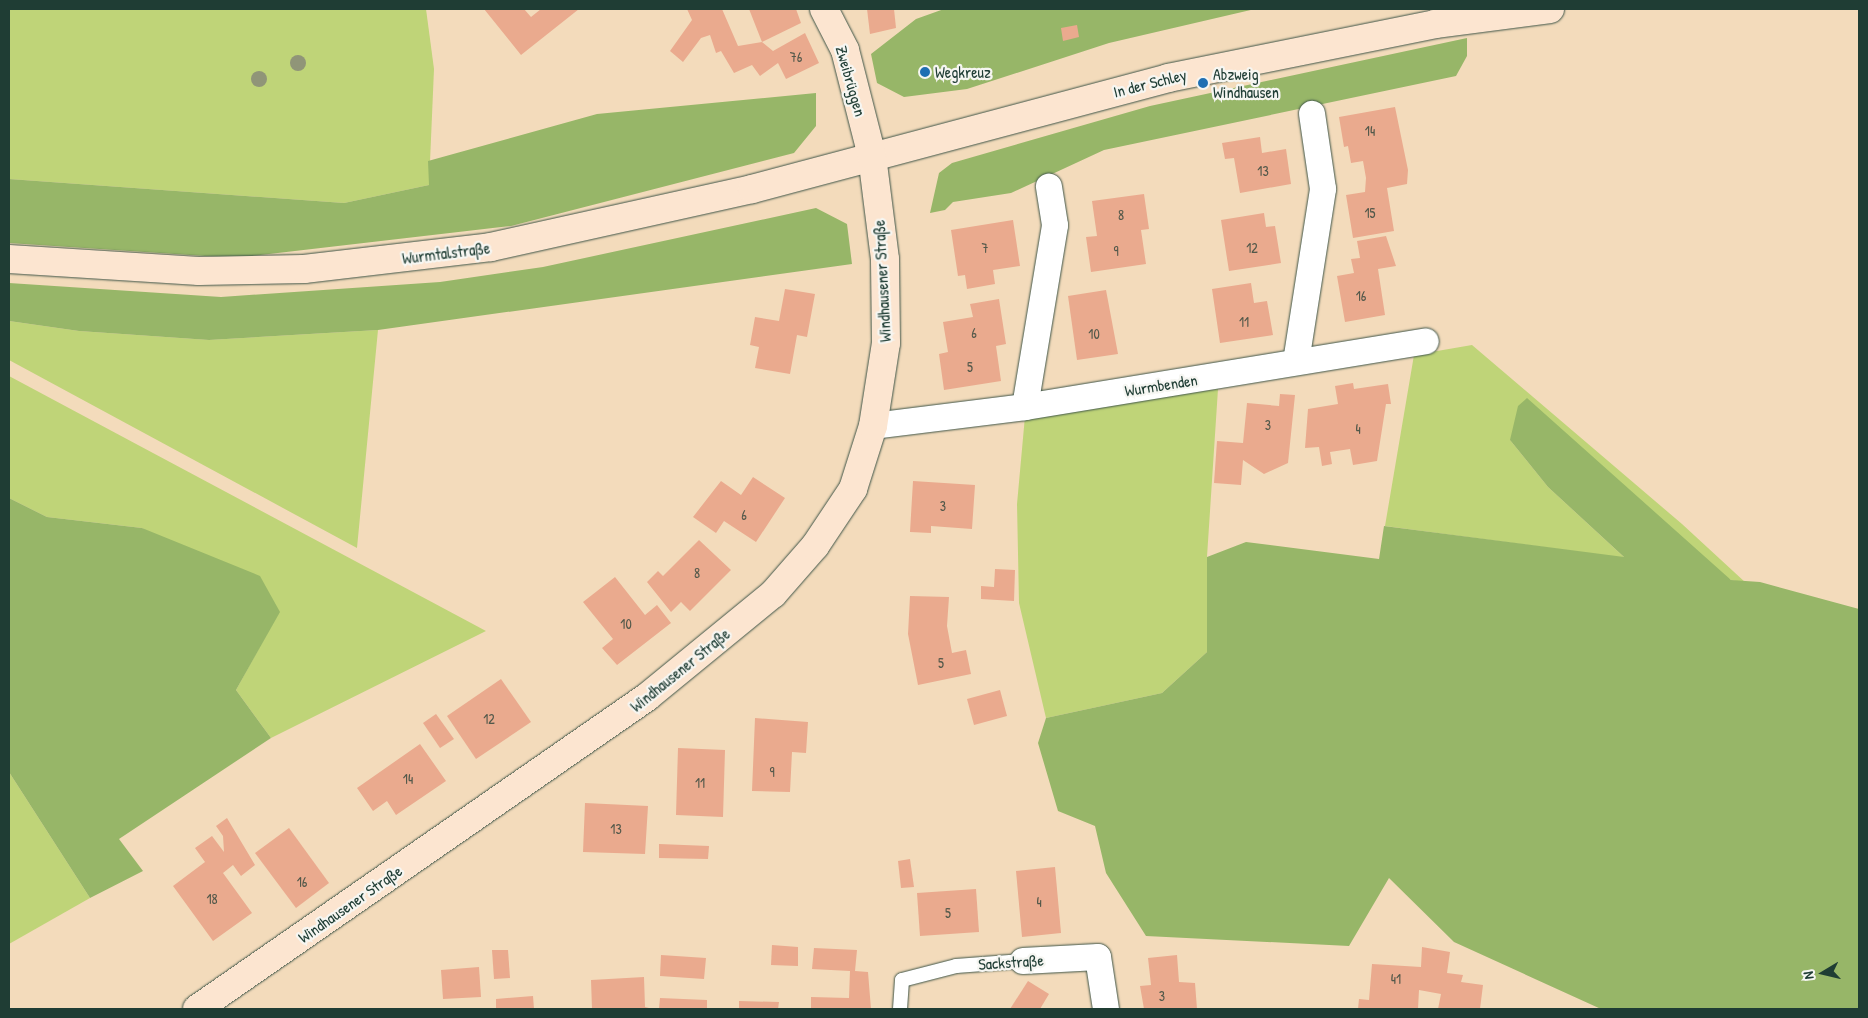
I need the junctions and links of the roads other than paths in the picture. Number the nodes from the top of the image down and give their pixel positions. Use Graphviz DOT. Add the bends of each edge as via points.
graph roads {
  1 [pos="824,9"];
  2 [pos="1550,9"];
  3 [pos="1312,114"];
  4 [pos="872,156"];
  5 [pos="1049,186"];
  6 [pos="9,259"];
  7 [pos="1426,341"];
  8 [pos="1296,362"];
  9 [pos="1025,407"];
  10 [pos="873,426"];
  11 [pos="1024,961"];
  12 [pos="197,1009"];
  13 [pos="900,1009"];
  14 [pos="1106,1009"];
  1 -- 4 [label="street, Zweibrüggen" via="845,50"];
  2 -- 4 [label="street, In der Schley" via="1435,24 1168,78"];
  3 -- 8 [label="street" via="1323,189"];
  4 -- 6 [label="street, Wurmtalstraße" via="593,227 491,248 374,262 304,269 199,271"];
  4 -- 10 [label="street, Windhausener Straße" via="884,259 886,343"];
  5 -- 9 [label="street" via="1055,224"];
  7 -- 8 [label="street, Wurmbenden"];
  8 -- 9 [label="street, Wurmbenden"];
  9 -- 10 [label="street, Wurmbenden"];
  10 -- 12 [label="street, Windhausener Straße" via="853,488 815,546 774,594 628,712"];
  11 -- 13 [label="lane, Sackstraße" via="956,966 902,980"];
  11 -- 14 [label="street, Sackstraße" via="1098,957"];
}
